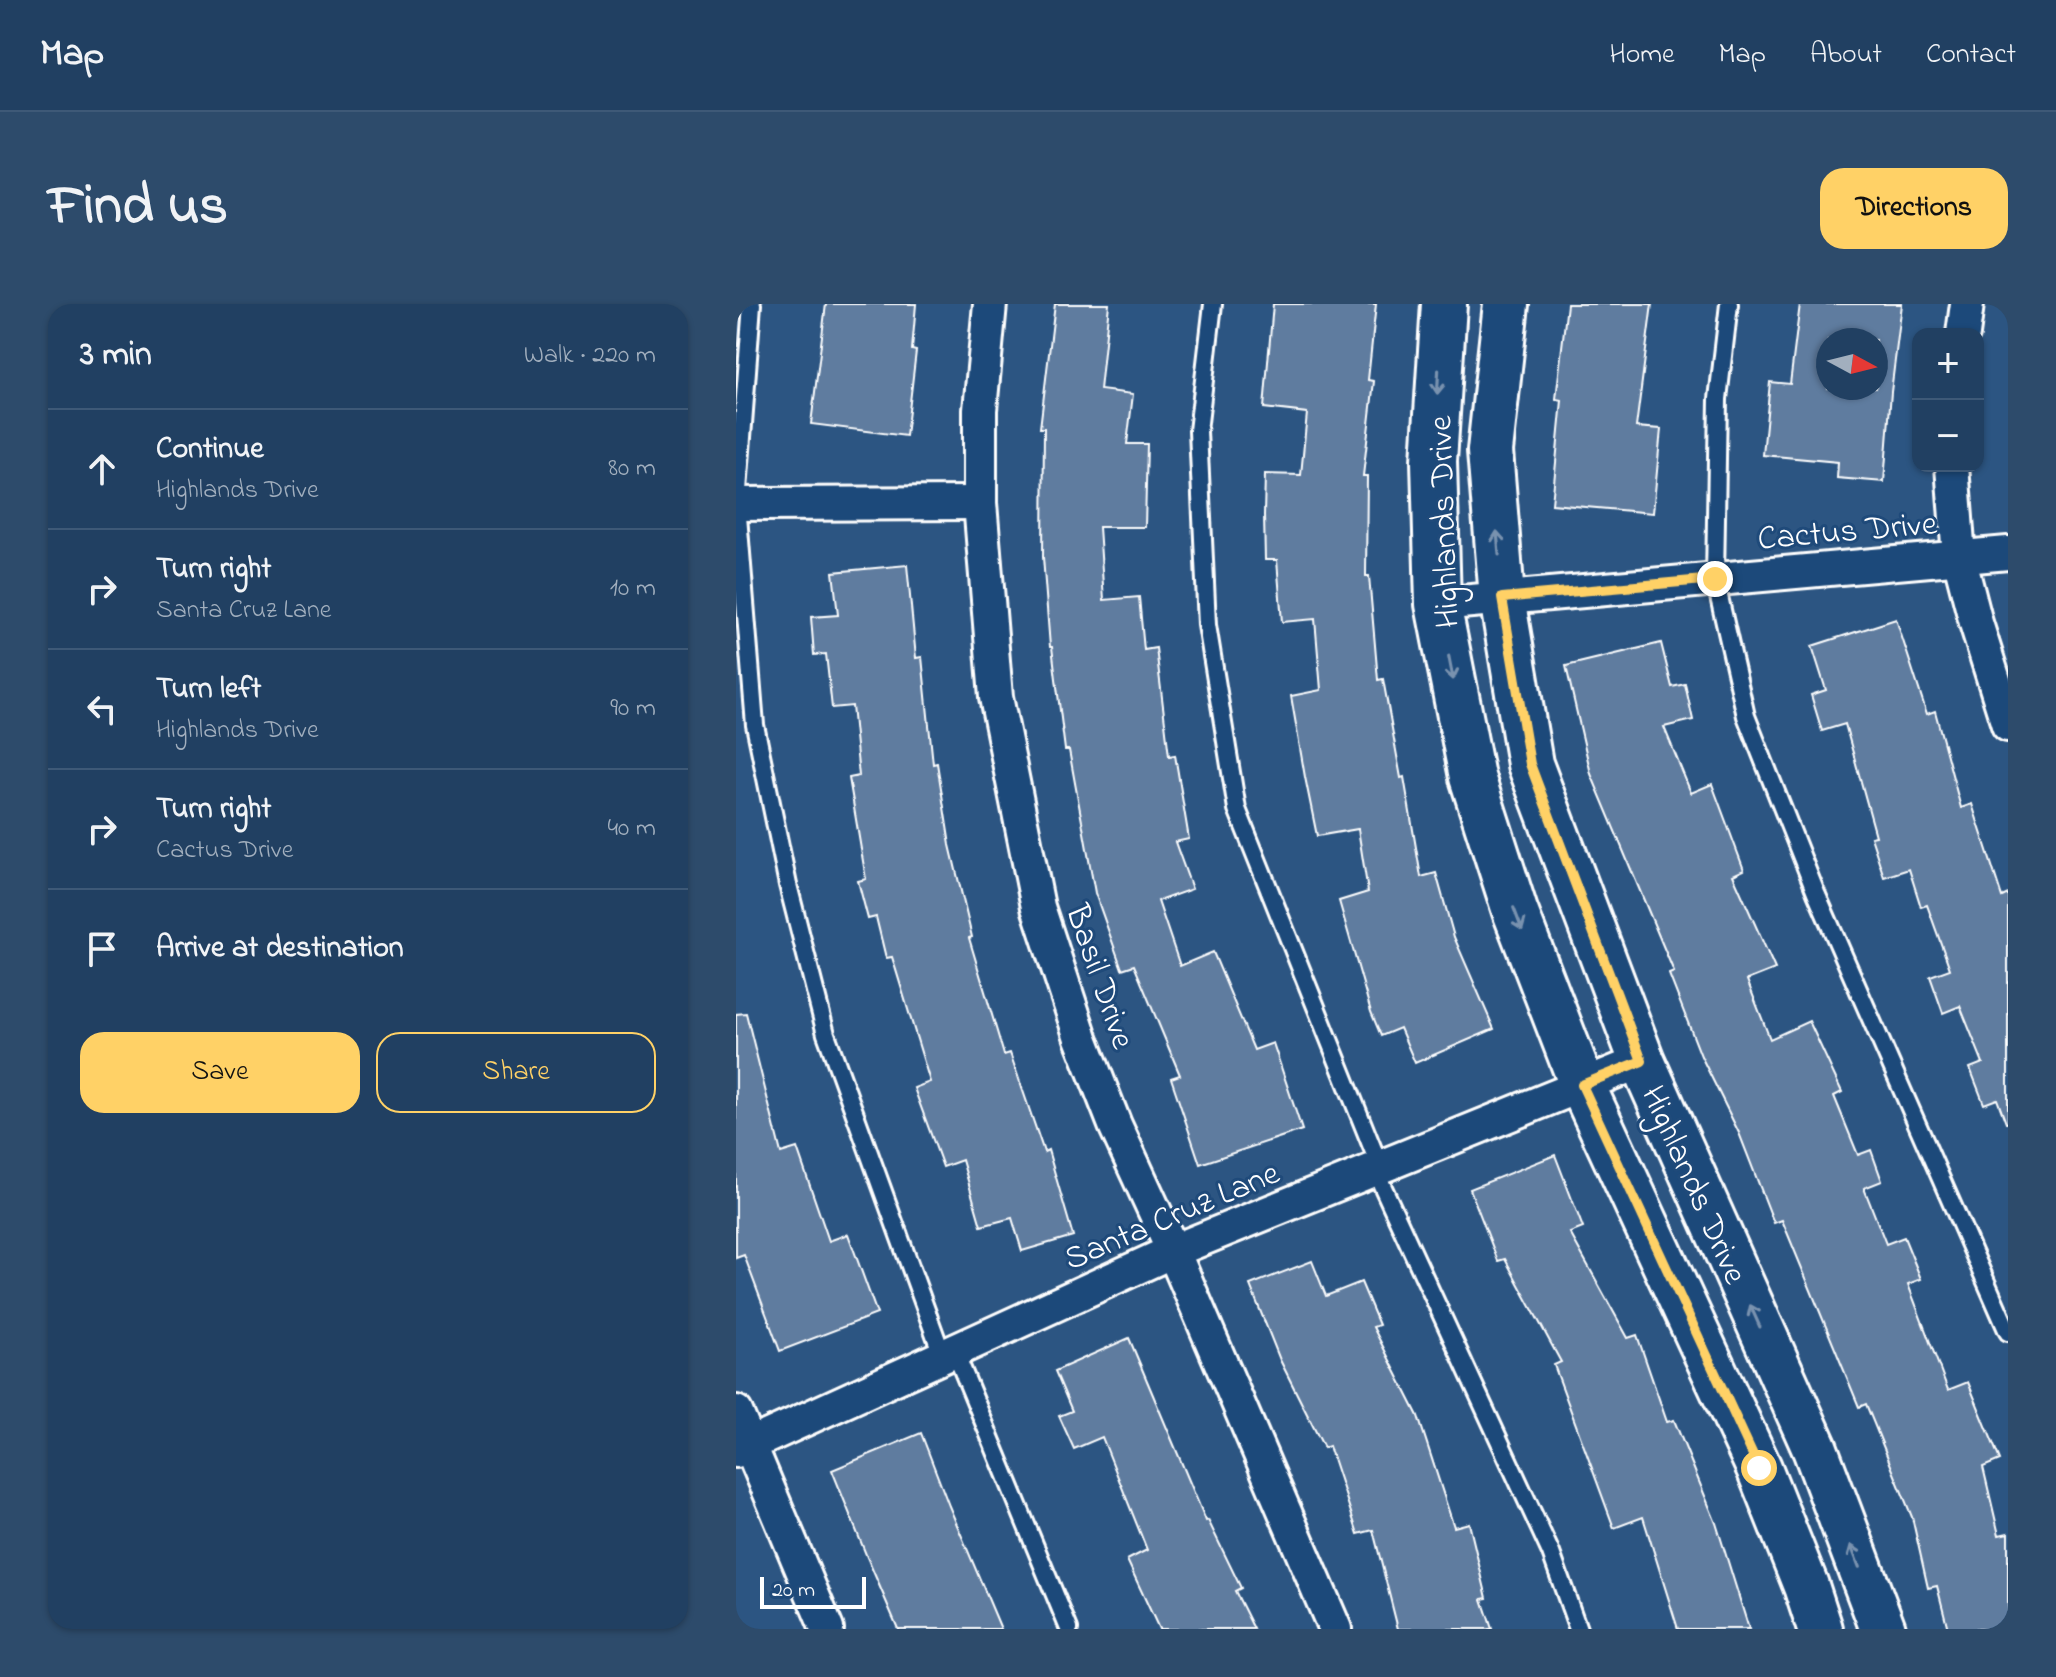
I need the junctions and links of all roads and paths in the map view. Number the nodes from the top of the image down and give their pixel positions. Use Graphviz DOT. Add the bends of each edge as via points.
graph roads {
  1 [pos="752,304"];
  2 [pos="990,304"];
  3 [pos="1213,304"];
  4 [pos="1444,304"];
  5 [pos="1506,304"];
  6 [pos="1729,304"];
  7 [pos="1967,304"];
  8 [pos="1964,328"];
  9 [pos="1952,472"];
  10 [pos="980,503"];
  11 [pos="737,504"];
  12 [pos="2008,553"];
  13 [pos="1959,557"];
  14 [pos="1715,579"];
  15 [pos="1502,598"];
  16 [pos="1438,604"];
  17 [pos="2008,725"];
  18 [pos="1642,1061"];
  19 [pos="1582,1085"];
  20 [pos="1377,1168"];
  21 [pos="1173,1251"];
  22 [pos="2008,1332"];
  23 [pos="949,1354"];
  24 [pos="736,1412"];
  25 [pos="744,1448"];
  26 [pos="827,1629"];
  27 [pos="1069,1629"];
  28 [pos="1335,1629"];
  29 [pos="1578,1629"];
  30 [pos="1820,1629"];
  31 [pos="1883,1629"];
  1 -- 11 [label="lane"];
  2 -- 10 [label="street, Basil Drive" via="980,410"];
  3 -- 20 [label="lane" via="1199,460 1207,625 1237,809"];
  4 -- 16 [label="street, Highlands Drive, one-way" via="1434,461"];
  15 -- 5 [label="street, Highlands Drive, one-way" via="1490,451"];
  6 -- 14 [label="lane" via="1718,399"];
  7 -- 8 [label="street"];
  9 -- 13 [label="street"];
  10 -- 11 [label="street"];
  10 -- 21 [label="street, Basil Drive" via="996,697 1038,907 1115,1125"];
  11 -- 23 [label="lane" via="755,725 788,885 826,1034"];
  12 -- 13 [label="street, Cactus Drive"];
  13 -- 14 [label="street, Cactus Drive"];
  13 -- 17 [label="street"];
  14 -- 15 [label="street, Cactus Drive"];
  14 -- 22 [label="lane" via="1746,716 1816,893"];
  15 -- 16 [label="street, Cactus Drive"];
  15 -- 18 [label="street, Highlands Drive" via="1530,764"];
  16 -- 19 [label="street, Highlands Drive, one-way" via="1472,777 1515,911"];
  18 -- 19 [label="street, Santa Cruz Lane"];
  31 -- 18 [label="street, Highlands Drive, one-way" via="1815,1449"];
  19 -- 20 [label="street, Santa Cruz Lane"];
  19 -- 30 [label="street, Highlands Drive" via="1759,1468"];
  20 -- 21 [label="street, Santa Cruz Lane"];
  20 -- 29 [label="lane" via="1551,1553"];
  21 -- 23 [label="street, Santa Cruz Lane"];
  21 -- 28 [label="street, Basil Drive"];
  23 -- 25 [label="street, Santa Cruz Lane"];
  23 -- 27 [label="lane"];
  24 -- 25 [label="street"];
  25 -- 26 [label="street"];
}
